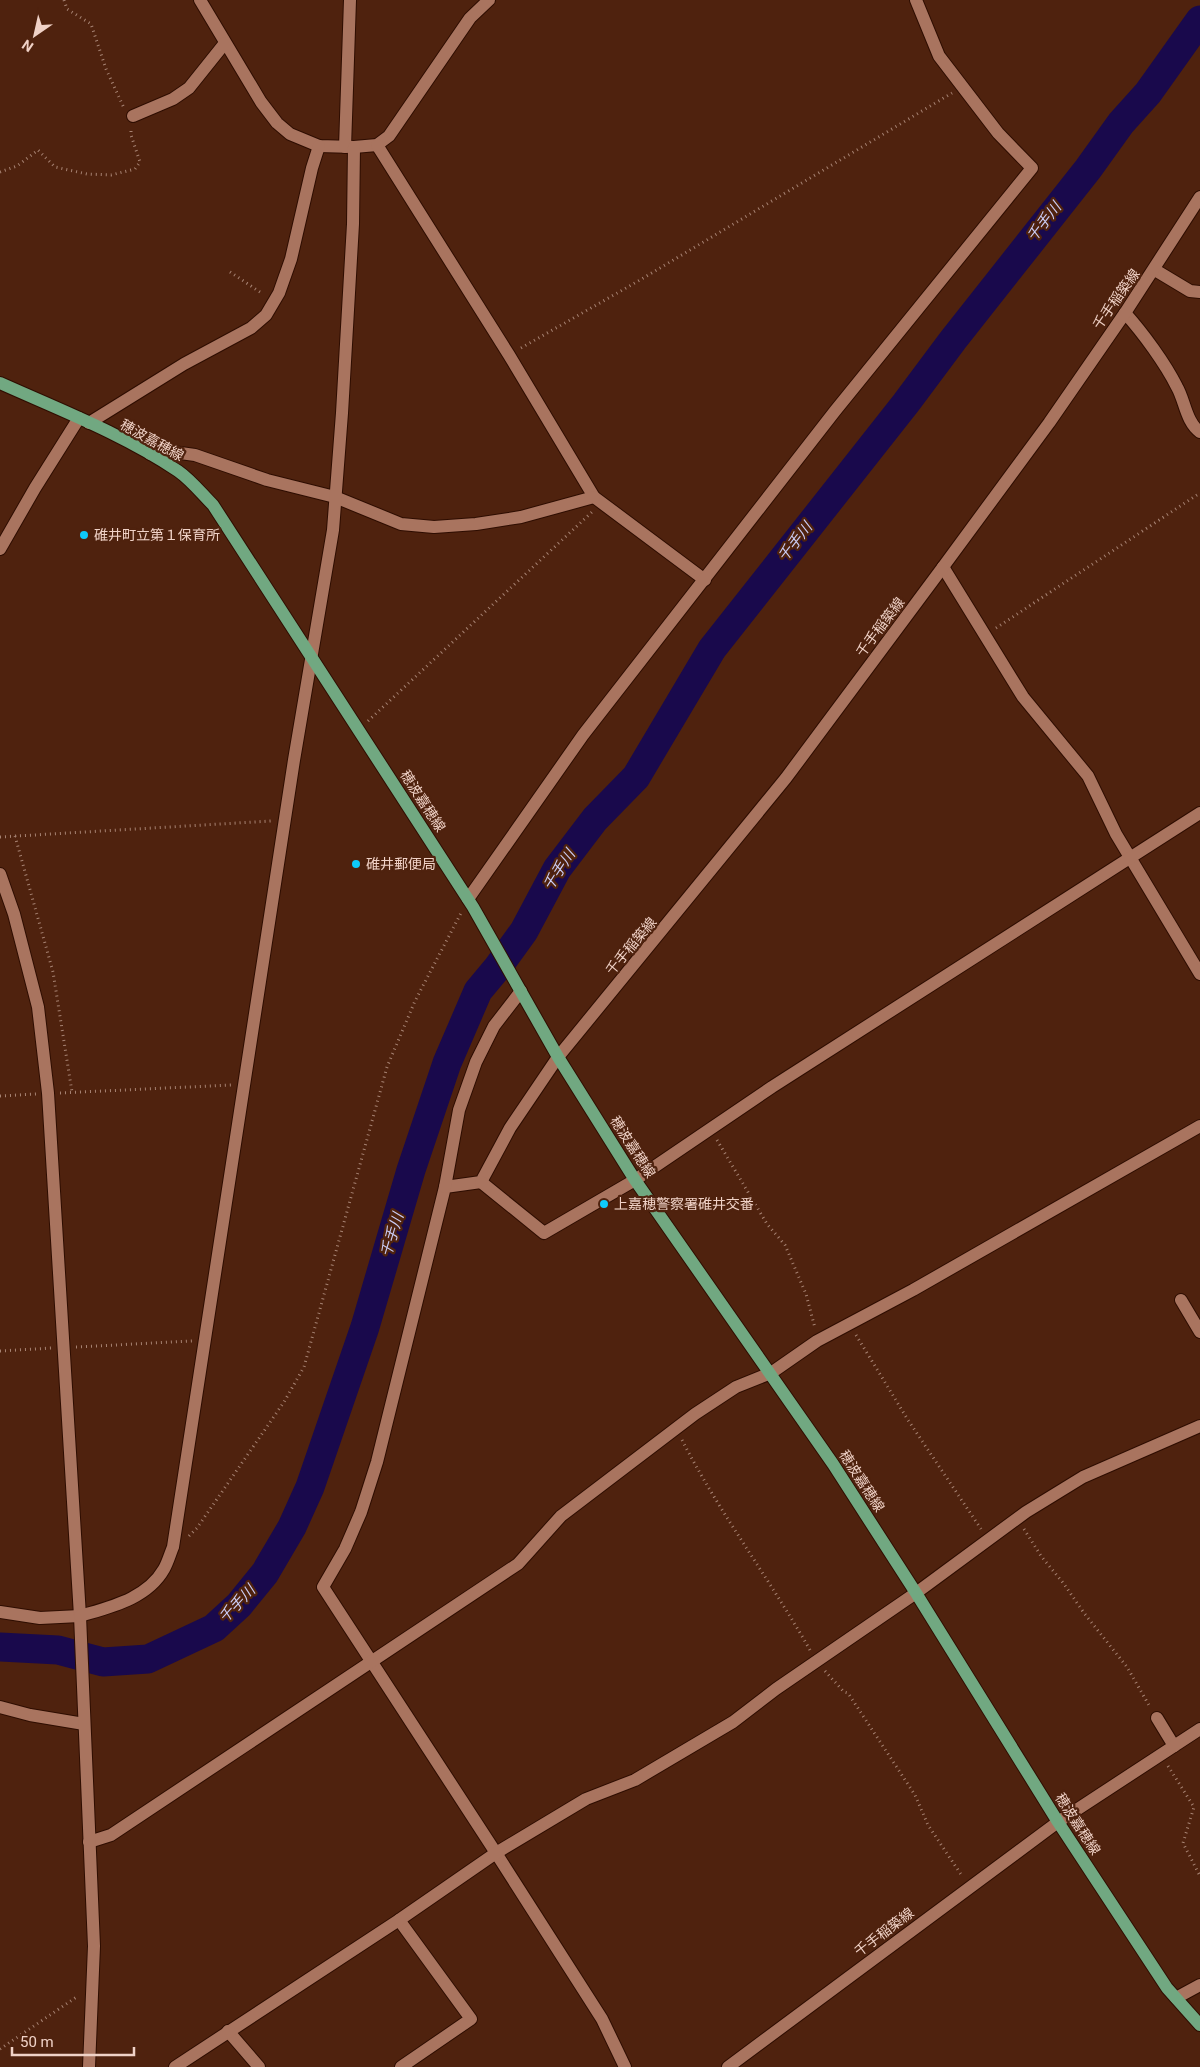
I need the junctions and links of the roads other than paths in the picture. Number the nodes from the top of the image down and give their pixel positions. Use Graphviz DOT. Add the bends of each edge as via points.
graph roads {
  1 [pos="200,0"];
  2 [pos="350,0"];
  3 [pos="489,0"];
  4 [pos="916,0"];
  5 [pos="226,43"];
  6 [pos="133,116"];
  7 [pos="377,145"];
  8 [pos="319,146"];
  9 [pos="349,147"];
  10 [pos="1200,197"];
  11 [pos="1155,270"];
  12 [pos="1200,292"];
  13 [pos="1125,313"];
  14 [pos="0,383"];
  15 [pos="84,420"];
  16 [pos="1200,432"];
  17 [pos="150,454"];
  18 [pos="335,497"];
  19 [pos="598,500"];
  20 [pos="0,549"];
  21 [pos="943,567"];
  22 [pos="705,580"];
  23 [pos="312,660"];
  24 [pos="1200,813"];
  25 [pos="1130,858"];
  26 [pos="0,874"];
  27 [pos="470,903"];
  28 [pos="1200,974"];
  29 [pos="519,987"];
  30 [pos="558,1057"];
  31 [pos="1200,1126"];
  32 [pos="635,1180"];
  33 [pos="480,1182"];
  34 [pos="445,1187"];
  35 [pos="1181,1300"];
  36 [pos="1200,1332"];
  37 [pos="771,1373"];
  38 [pos="1200,1426"];
  39 [pos="916,1594"];
  40 [pos="0,1612"];
  41 [pos="80,1616"];
  42 [pos="373,1662"];
  43 [pos="0,1707"];
  44 [pos="1157,1718"];
  45 [pos="84,1719"];
  46 [pos="1200,1729"];
  47 [pos="1174,1746"];
  48 [pos="1058,1822"];
  49 [pos="89,1842"];
  50 [pos="496,1853"];
  51 [pos="399,1920"];
  52 [pos="1200,1985"];
  53 [pos="1176,1998"];
  54 [pos="1200,2025"];
  55 [pos="228,2031"];
  56 [pos="89,2067"];
  57 [pos="175,2067"];
  58 [pos="259,2067"];
  59 [pos="401,2067"];
  60 [pos="625,2067"];
  61 [pos="728,2067"];
  1 -- 5 [label="street"];
  2 -- 9 [label="street"];
  3 -- 7 [label="street" via="470,18 389,136"];
  4 -- 22 [label="street" via="940,56 998,133 1032,168 835,411"];
  5 -- 6 [label="street" via="189,88 173,99"];
  5 -- 8 [label="street" via="277,123 290,134"];
  7 -- 9 [label="street"];
  7 -- 19 [label="street"];
  8 -- 9 [label="street"];
  8 -- 15 [label="street" via="291,258 279,293 266,315 251,328"];
  9 -- 18 [label="street" via="352,234"];
  10 -- 11 [label="street, 千手稲築線"];
  11 -- 12 [label="street" via="1190,291"];
  11 -- 13 [label="street, 千手稲築線"];
  13 -- 16 [label="street" via="1178,387 1191,422"];
  13 -- 21 [label="street, 千手稲築線"];
  14 -- 15 [label="main road, 穂波嘉穂線"];
  15 -- 17 [label="main road, 穂波嘉穂線"];
  15 -- 20 [label="street" via="35,488"];
  17 -- 18 [label="street" via="173,452 195,455 268,480"];
  17 -- 23 [label="main road, 穂波嘉穂線" via="179,472 213,505"];
  18 -- 19 [label="street" via="402,524 434,527 521,517"];
  18 -- 23 [label="street" via="333,530"];
  19 -- 22 [label="street"];
  21 -- 25 [label="street" via="1023,697 1088,776"];
  21 -- 30 [label="street, 千手稲築線" via="786,778"];
  22 -- 27 [label="street" via="583,735"];
  23 -- 27 [label="main road, 穂波嘉穂線"];
  23 -- 41 [label="street" via="173,1547 164,1569 152,1585 136,1596"];
  24 -- 25 [label="street"];
  25 -- 28 [label="street"];
  25 -- 32 [label="street" via="772,1087"];
  26 -- 41 [label="street" via="38,1006 48,1093"];
  27 -- 29 [label="main road, 穂波嘉穂線"];
  29 -- 30 [label="main road, 穂波嘉穂線"];
  29 -- 34 [label="street" via="476,1062 459,1110"];
  30 -- 32 [label="main road, 穂波嘉穂線"];
  30 -- 33 [label="street, 千手稲築線" via="510,1128"];
  31 -- 37 [label="street" via="913,1290 817,1340"];
  32 -- 33 [label="street" via="544,1233"];
  32 -- 37 [label="main road, 穂波嘉穂線"];
  33 -- 34 [label="street"];
  34 -- 42 [label="street" via="377,1462 361,1512 323,1587"];
  35 -- 36 [label="street"];
  37 -- 39 [label="main road, 穂波嘉穂線"];
  37 -- 42 [label="street" via="736,1388 676,1428 561,1516 518,1564"];
  38 -- 39 [label="street" via="1083,1477 1017,1518"];
  39 -- 48 [label="main road, 穂波嘉穂線"];
  39 -- 50 [label="street" via="725,1726 635,1780 586,1799"];
  40 -- 41 [label="street" via="40,1618"];
  41 -- 45 [label="street"];
  42 -- 49 [label="street" via="111,1835"];
  42 -- 50 [label="street"];
  43 -- 45 [label="street" via="30,1715"];
  44 -- 47 [label="street"];
  45 -- 49 [label="street"];
  46 -- 47 [label="street, 千手稲築線"];
  47 -- 48 [label="street, 千手稲築線"];
  48 -- 53 [label="main road, 穂波嘉穂線"];
  48 -- 61 [label="street, 千手稲築線"];
  49 -- 56 [label="street" via="94,1946"];
  50 -- 51 [label="street"];
  50 -- 60 [label="street" via="602,2020"];
  51 -- 55 [label="street"];
  51 -- 59 [label="street" via="471,2019"];
  52 -- 53 [label="street"];
  53 -- 54 [label="main road, 穂波嘉穂線"];
  55 -- 57 [label="street"];
  55 -- 58 [label="street"];
}
